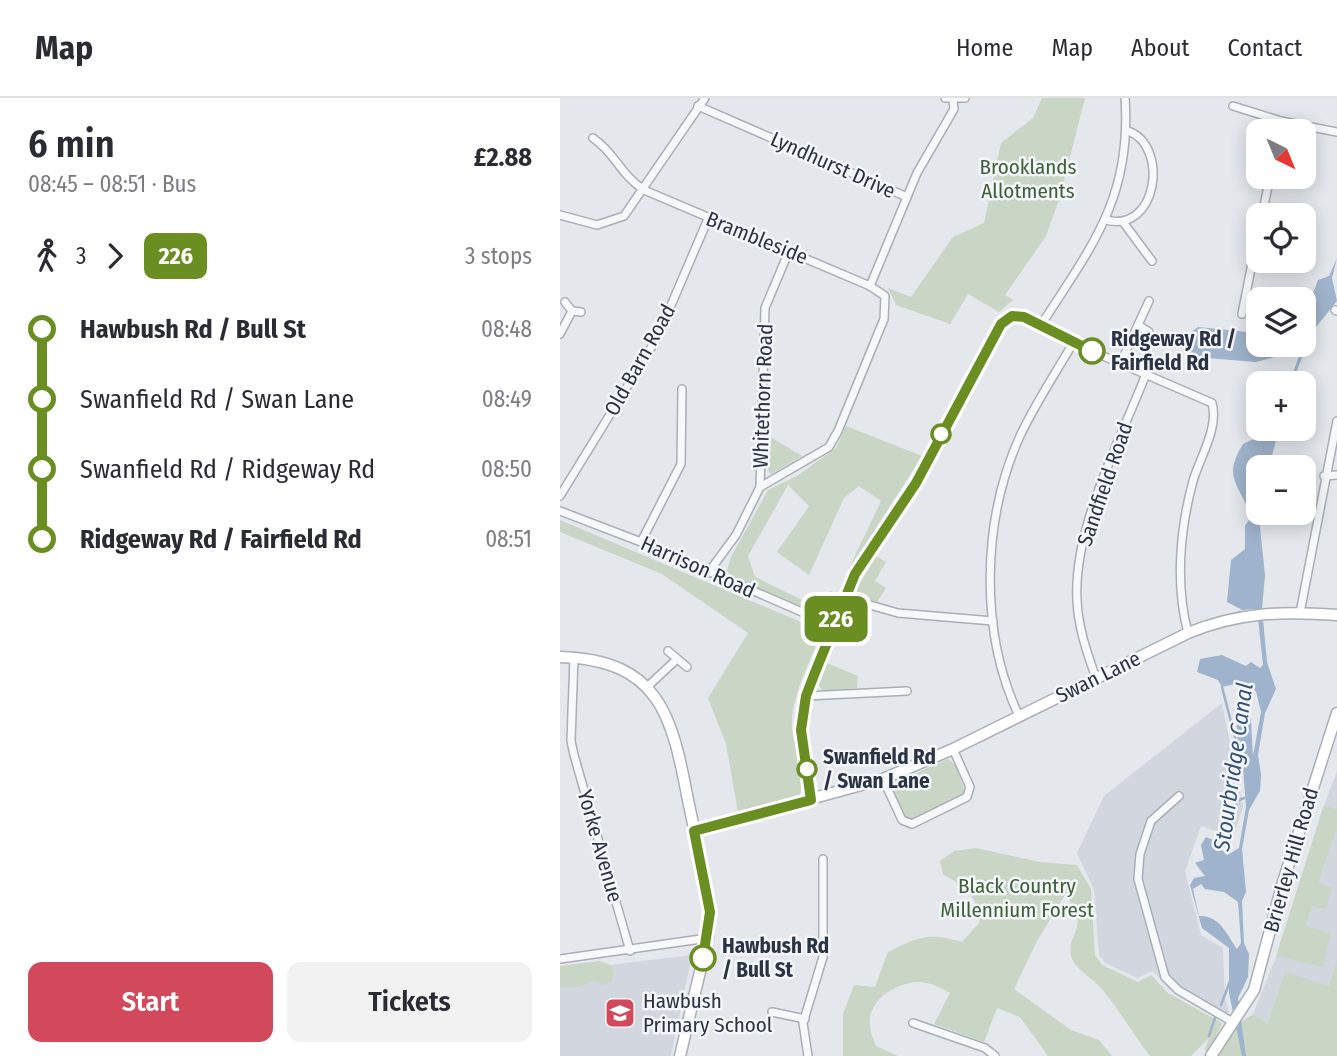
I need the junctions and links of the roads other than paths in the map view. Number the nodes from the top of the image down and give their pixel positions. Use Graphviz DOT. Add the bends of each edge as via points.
graph roads {
  1 [pos="705,98"];
  2 [pos="965,98"];
  3 [pos="1125,98"];
  4 [pos="949,99"];
  5 [pos="698,106"];
  6 [pos="1233,106"];
  7 [pos="1275,119"];
  8 [pos="1316,128"];
  9 [pos="1128,131"];
  10 [pos="1337,132"];
  11 [pos="593,138"];
  12 [pos="644,190"];
  13 [pos="906,197"];
  14 [pos="560,215"];
  15 [pos="708,219"];
  16 [pos="1106,220"];
  17 [pos="1123,222"];
  18 [pos="789,251"];
  19 [pos="1152,261"];
  20 [pos="1250,273"];
  21 [pos="870,286"];
  22 [pos="1149,300"];
  23 [pos="565,302"];
  24 [pos="572,311"];
  25 [pos="581,312"];
  26 [pos="1242,314"];
  27 [pos="1041,325"];
  28 [pos="1138,325"];
  29 [pos="1149,332"];
  30 [pos="560,334"];
  31 [pos="1073,343"];
  32 [pos="1121,362"];
  33 [pos="1146,374"];
  34 [pos="681,389"];
  35 [pos="1337,421"];
  36 [pos="1335,435"];
  37 [pos="1337,475"];
  38 [pos="1324,476"];
  39 [pos="560,478"];
  40 [pos="570,480"];
  41 [pos="760,487"];
  42 [pos="560,496"];
  43 [pos="560,511"];
  44 [pos="641,542"];
  45 [pos="708,573"];
  46 [pos="845,598"];
  47 [pos="1300,613"];
  48 [pos="1337,615"];
  49 [pos="993,621"];
  50 [pos="834,626"];
  51 [pos="1188,633"];
  52 [pos="668,651"];
  53 [pos="560,657"];
  54 [pos="573,657"];
  55 [pos="677,659"];
  56 [pos="687,667"];
  57 [pos="1096,678"];
  58 [pos="646,688"];
  59 [pos="907,691"];
  60 [pos="806,696"];
  61 [pos="1337,713"];
  62 [pos="1019,716"];
  63 [pos="953,750"];
  64 [pos="883,779"];
  65 [pos="1179,796"];
  66 [pos="811,800"];
  67 [pos="694,831"];
  68 [pos="823,859"];
  69 [pos="708,939"];
  70 [pos="630,951"];
  71 [pos="560,960"];
  72 [pos="772,1012"];
  73 [pos="805,1019"];
  74 [pos="1232,1020"];
  75 [pos="913,1023"];
  76 [pos="680,1056"];
  77 [pos="808,1056"];
  78 [pos="995,1056"];
  79 [pos="1211,1056"];
  1 -- 5 [label="street"];
  2 -- 4 [label="street"];
  3 -- 9 [label="street"];
  4 -- 13 [label="street, Lyndhurst Drive" via="954,109"];
  5 -- 12 [label="street"];
  5 -- 13 [label="street, Lyndhurst Drive"];
  6 -- 7 [label="street"];
  8 -- 10 [label="street"];
  9 -- 16 [label="street" via="1124,162"];
  9 -- 17 [label="street" via="1146,148 1153,183 1144,206"];
  11 -- 12 [label="street, Brambleside" via="607,148 626,177"];
  12 -- 14 [label="street" via="624,216 608,223 597,225"];
  12 -- 15 [label="street, Brambleside"];
  13 -- 21 [label="street"];
  15 -- 18 [label="street, Brambleside"];
  15 -- 40 [label="street, Old Barn Road" via="657,338"];
  16 -- 17 [label="street"];
  16 -- 27 [label="street"];
  17 -- 19 [label="street"];
  18 -- 21 [label="street, Brambleside"];
  18 -- 41 [label="street, Whitethorn Road" via="765,308"];
  20 -- 26 [label="street"];
  21 -- 41 [label="street" via="885,296 887,311 838,431 829,447"];
  22 -- 28 [label="street"];
  23 -- 24 [label="street"];
  24 -- 25 [label="street"];
  24 -- 30 [label="street"];
  27 -- 31 [label="street"];
  27 -- 46 [label="street" via="1017,316 1001,324 916,483 855,574"];
  28 -- 29 [label="street"];
  28 -- 32 [label="street"];
  31 -- 32 [label="street"];
  31 -- 49 [label="street" via="1019,439 998,504 991,567"];
  32 -- 33 [label="street"];
  33 -- 51 [label="street" via="1189,390 1212,403 1214,410 1182,533 1181,606"];
  33 -- 57 [label="street, Sandfield Road" via="1091,517 1077,571 1080,620"];
  34 -- 44 [label="street" via="681,464"];
  35 -- 36 [label="street"];
  36 -- 38 [label="street"];
  37 -- 38 [label="street"];
  38 -- 47 [label="street"];
  39 -- 40 [label="street"];
  40 -- 42 [label="street, Old Barn Road"];
  41 -- 45 [label="street, Whitethorn Road" via="736,535"];
  43 -- 44 [label="street, Harrison Road"];
  44 -- 45 [label="street, Harrison Road"];
  45 -- 50 [label="street, Harrison Road"];
  46 -- 49 [label="street" via="898,613"];
  46 -- 50 [label="street"];
  47 -- 48 [label="street"];
  47 -- 51 [label="street, Swan Lane" via="1247,615"];
  49 -- 62 [label="street" via="1010,698"];
  50 -- 60 [label="street"];
  51 -- 57 [label="street, Swan Lane"];
  52 -- 55 [label="street"];
  53 -- 54 [label="street"];
  54 -- 58 [label="street" via="604,662"];
  54 -- 70 [label="street, Yorke Avenue" via="573,748"];
  55 -- 56 [label="street"];
  55 -- 58 [label="street"];
  57 -- 62 [label="street, Swan Lane"];
  58 -- 67 [label="street" via="676,737"];
  59 -- 60 [label="street"];
  60 -- 66 [label="street" via="801,730"];
  61 -- 74 [label="street, Brierley Hill Road" via="1254,990 1247,1006"];
  62 -- 63 [label="street, Swan Lane"];
  63 -- 64 [label="street, Swan Lane"];
  63 -- 64 [label="street" via="970,787 967,797 912,824 902,820"];
  64 -- 66 [label="street, Swan Lane"];
  65 -- 74 [label="street" via="1151,821 1140,854 1138,879 1165,977 1178,990"];
  66 -- 67 [label="street, Swan Lane"];
  67 -- 69 [label="street" via="710,912"];
  68 -- 73 [label="street" via="823,957"];
  69 -- 70 [label="street"];
  69 -- 76 [label="street"];
  70 -- 71 [label="street"];
  72 -- 73 [label="street"];
  73 -- 77 [label="street"];
  74 -- 79 [label="street"];
  75 -- 78 [label="street" via="985,1048"];
}
